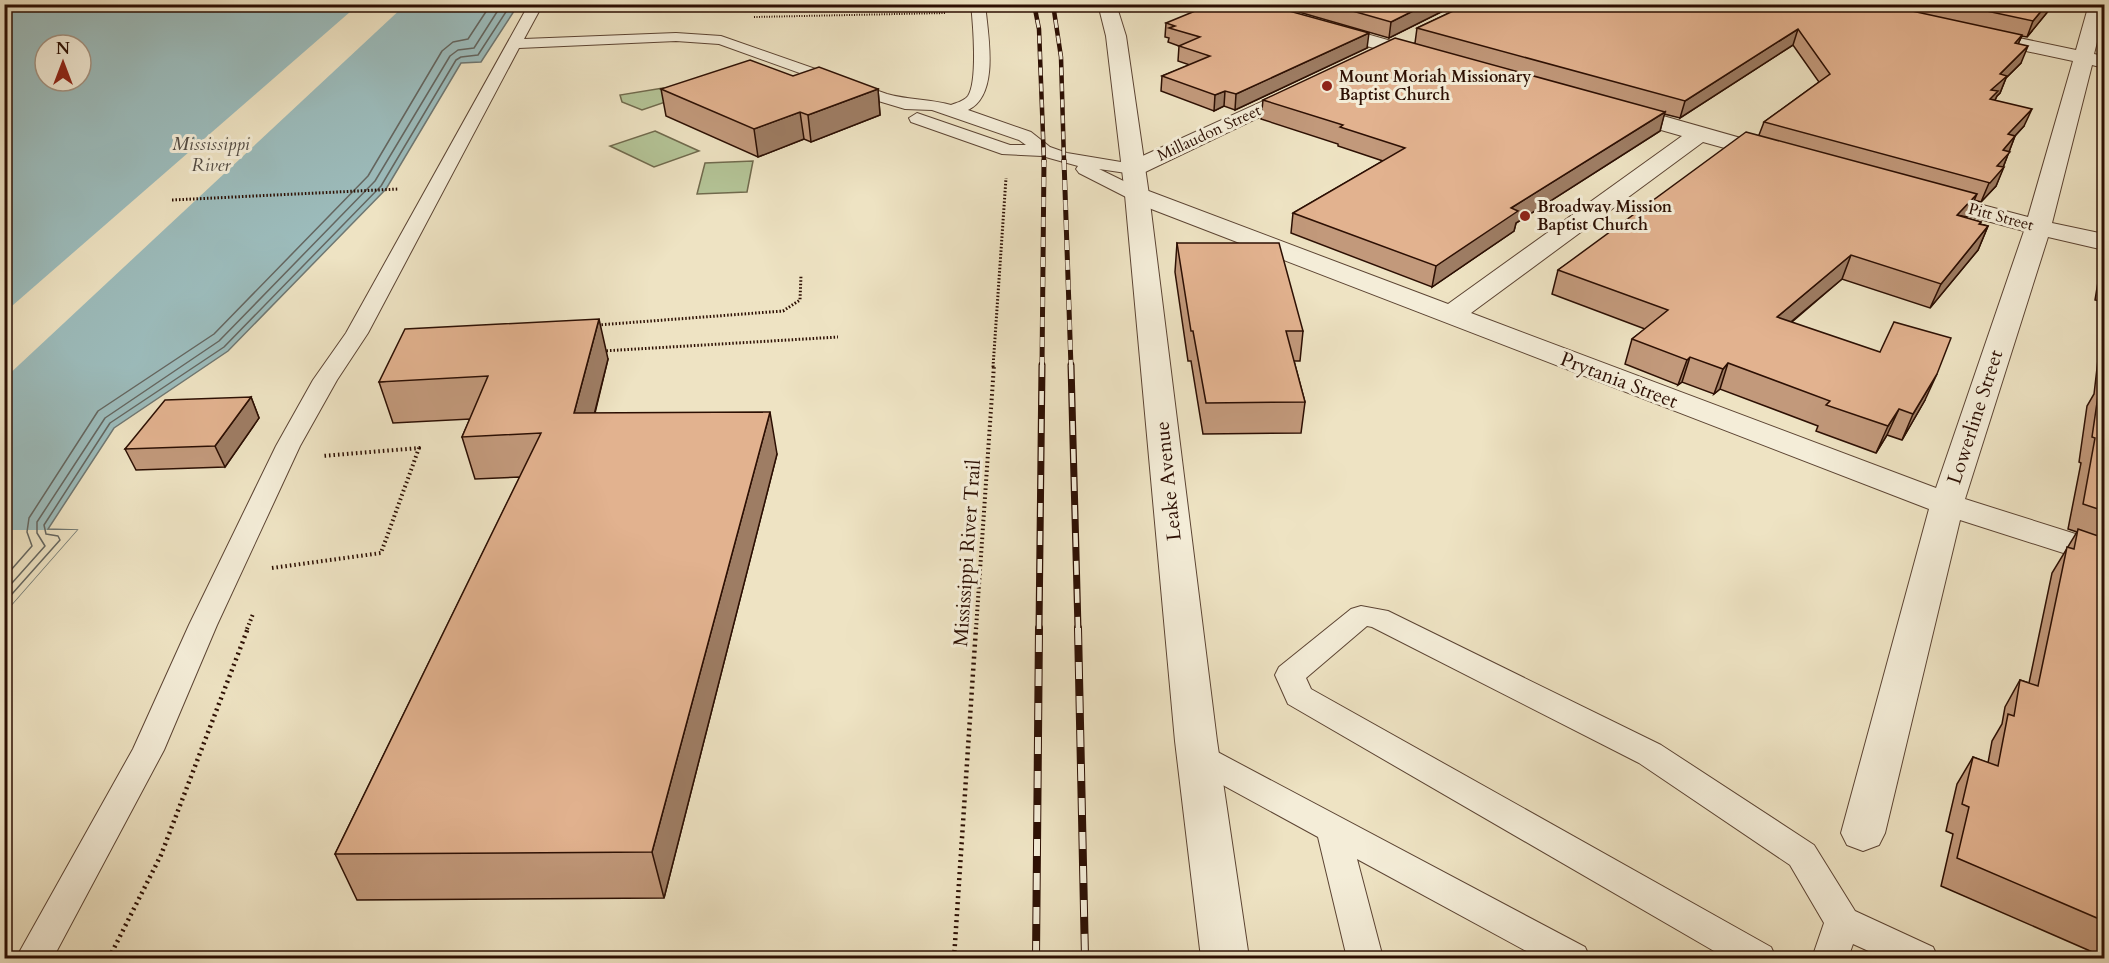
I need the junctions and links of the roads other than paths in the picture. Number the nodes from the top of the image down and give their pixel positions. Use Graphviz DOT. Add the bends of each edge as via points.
graph roads {
  1 [pos="536,4"];
  2 [pos="978,4"];
  3 [pos="1107,4"];
  4 [pos="1239,4"];
  5 [pos="2098,4"];
  6 [pos="1420,33"];
  7 [pos="1970,34"];
  8 [pos="513,44"];
  9 [pos="1391,47"];
  10 [pos="2094,60"];
  11 [pos="1359,62"];
  12 [pos="1448,63"];
  13 [pos="1316,82"];
  14 [pos="905,104"];
  15 [pos="1596,105"];
  16 [pos="952,111"];
  17 [pos="1699,134"];
  18 [pos="1044,151"];
  19 [pos="1063,158"];
  20 [pos="1801,162"];
  21 [pos="1135,182"];
  22 [pos="1902,190"];
  23 [pos="2038,227"];
  24 [pos="2104,242"];
  25 [pos="1450,315"];
  26 [pos="1947,504"];
  27 [pos="2104,555"];
  28 [pos="1199,757"];
  29 [pos="1333,830"];
  30 [pos="1863,833"];
  31 [pos="1842,922"];
  32 [pos="34,958"];
  33 [pos="1225,958"];
  34 [pos="1365,958"];
  35 [pos="1572,958"];
  36 [pos="1758,958"];
  37 [pos="1830,958"];
  38 [pos="1920,958"];
  1 -- 8 [label="lane"];
  2 -- 16 [label="lane" via="978,93"];
  3 -- 21 [label="street, Leake Avenue" via="1116,36"];
  4 -- 9 [label="street"];
  5 -- 10 [label="street, Lowerline Street"];
  6 -- 9 [label="street"];
  7 -- 10 [label="street"];
  8 -- 14 [label="lane" via="676,37 721,40"];
  8 -- 32 [label="lane" via="357,333 325,380 282,459 148,750"];
  9 -- 11 [label="street"];
  9 -- 12 [label="street"];
  10 -- 23 [label="street, Lowerline Street"];
  13 -- 21 [label="street, Millaudon Street"];
  14 -- 16 [label="lane" via="933,105"];
  14 -- 18 [label="lane" via="913,117 1008,150"];
  15 -- 17 [label="street"];
  16 -- 18 [label="lane" via="1025,136"];
  17 -- 20 [label="street"];
  17 -- 25 [label="street"];
  18 -- 19 [label="lane"];
  19 -- 21 [label="lane"];
  19 -- 21 [label="lane"];
  21 -- 25 [label="street, Prytania Street"];
  21 -- 28 [label="street, Leake Avenue"];
  22 -- 23 [label="street, Pitt Street"];
  23 -- 24 [label="street, Pitt Street"];
  23 -- 26 [label="street, Lowerline Street"];
  25 -- 26 [label="street, Prytania Street"];
  26 -- 27 [label="street, Prytania Street"];
  26 -- 30 [label="street, Lowerline Street"];
  28 -- 29 [label="lane"];
  28 -- 33 [label="street, Leake Avenue"];
  29 -- 34 [label="lane"];
  29 -- 35 [label="lane"];
  31 -- 36 [label="lane" via="1802,855 1650,754 1378,618 1361,616 1290,675 1299,696"];
  31 -- 37 [label="lane"];
  31 -- 38 [label="lane"];
}
